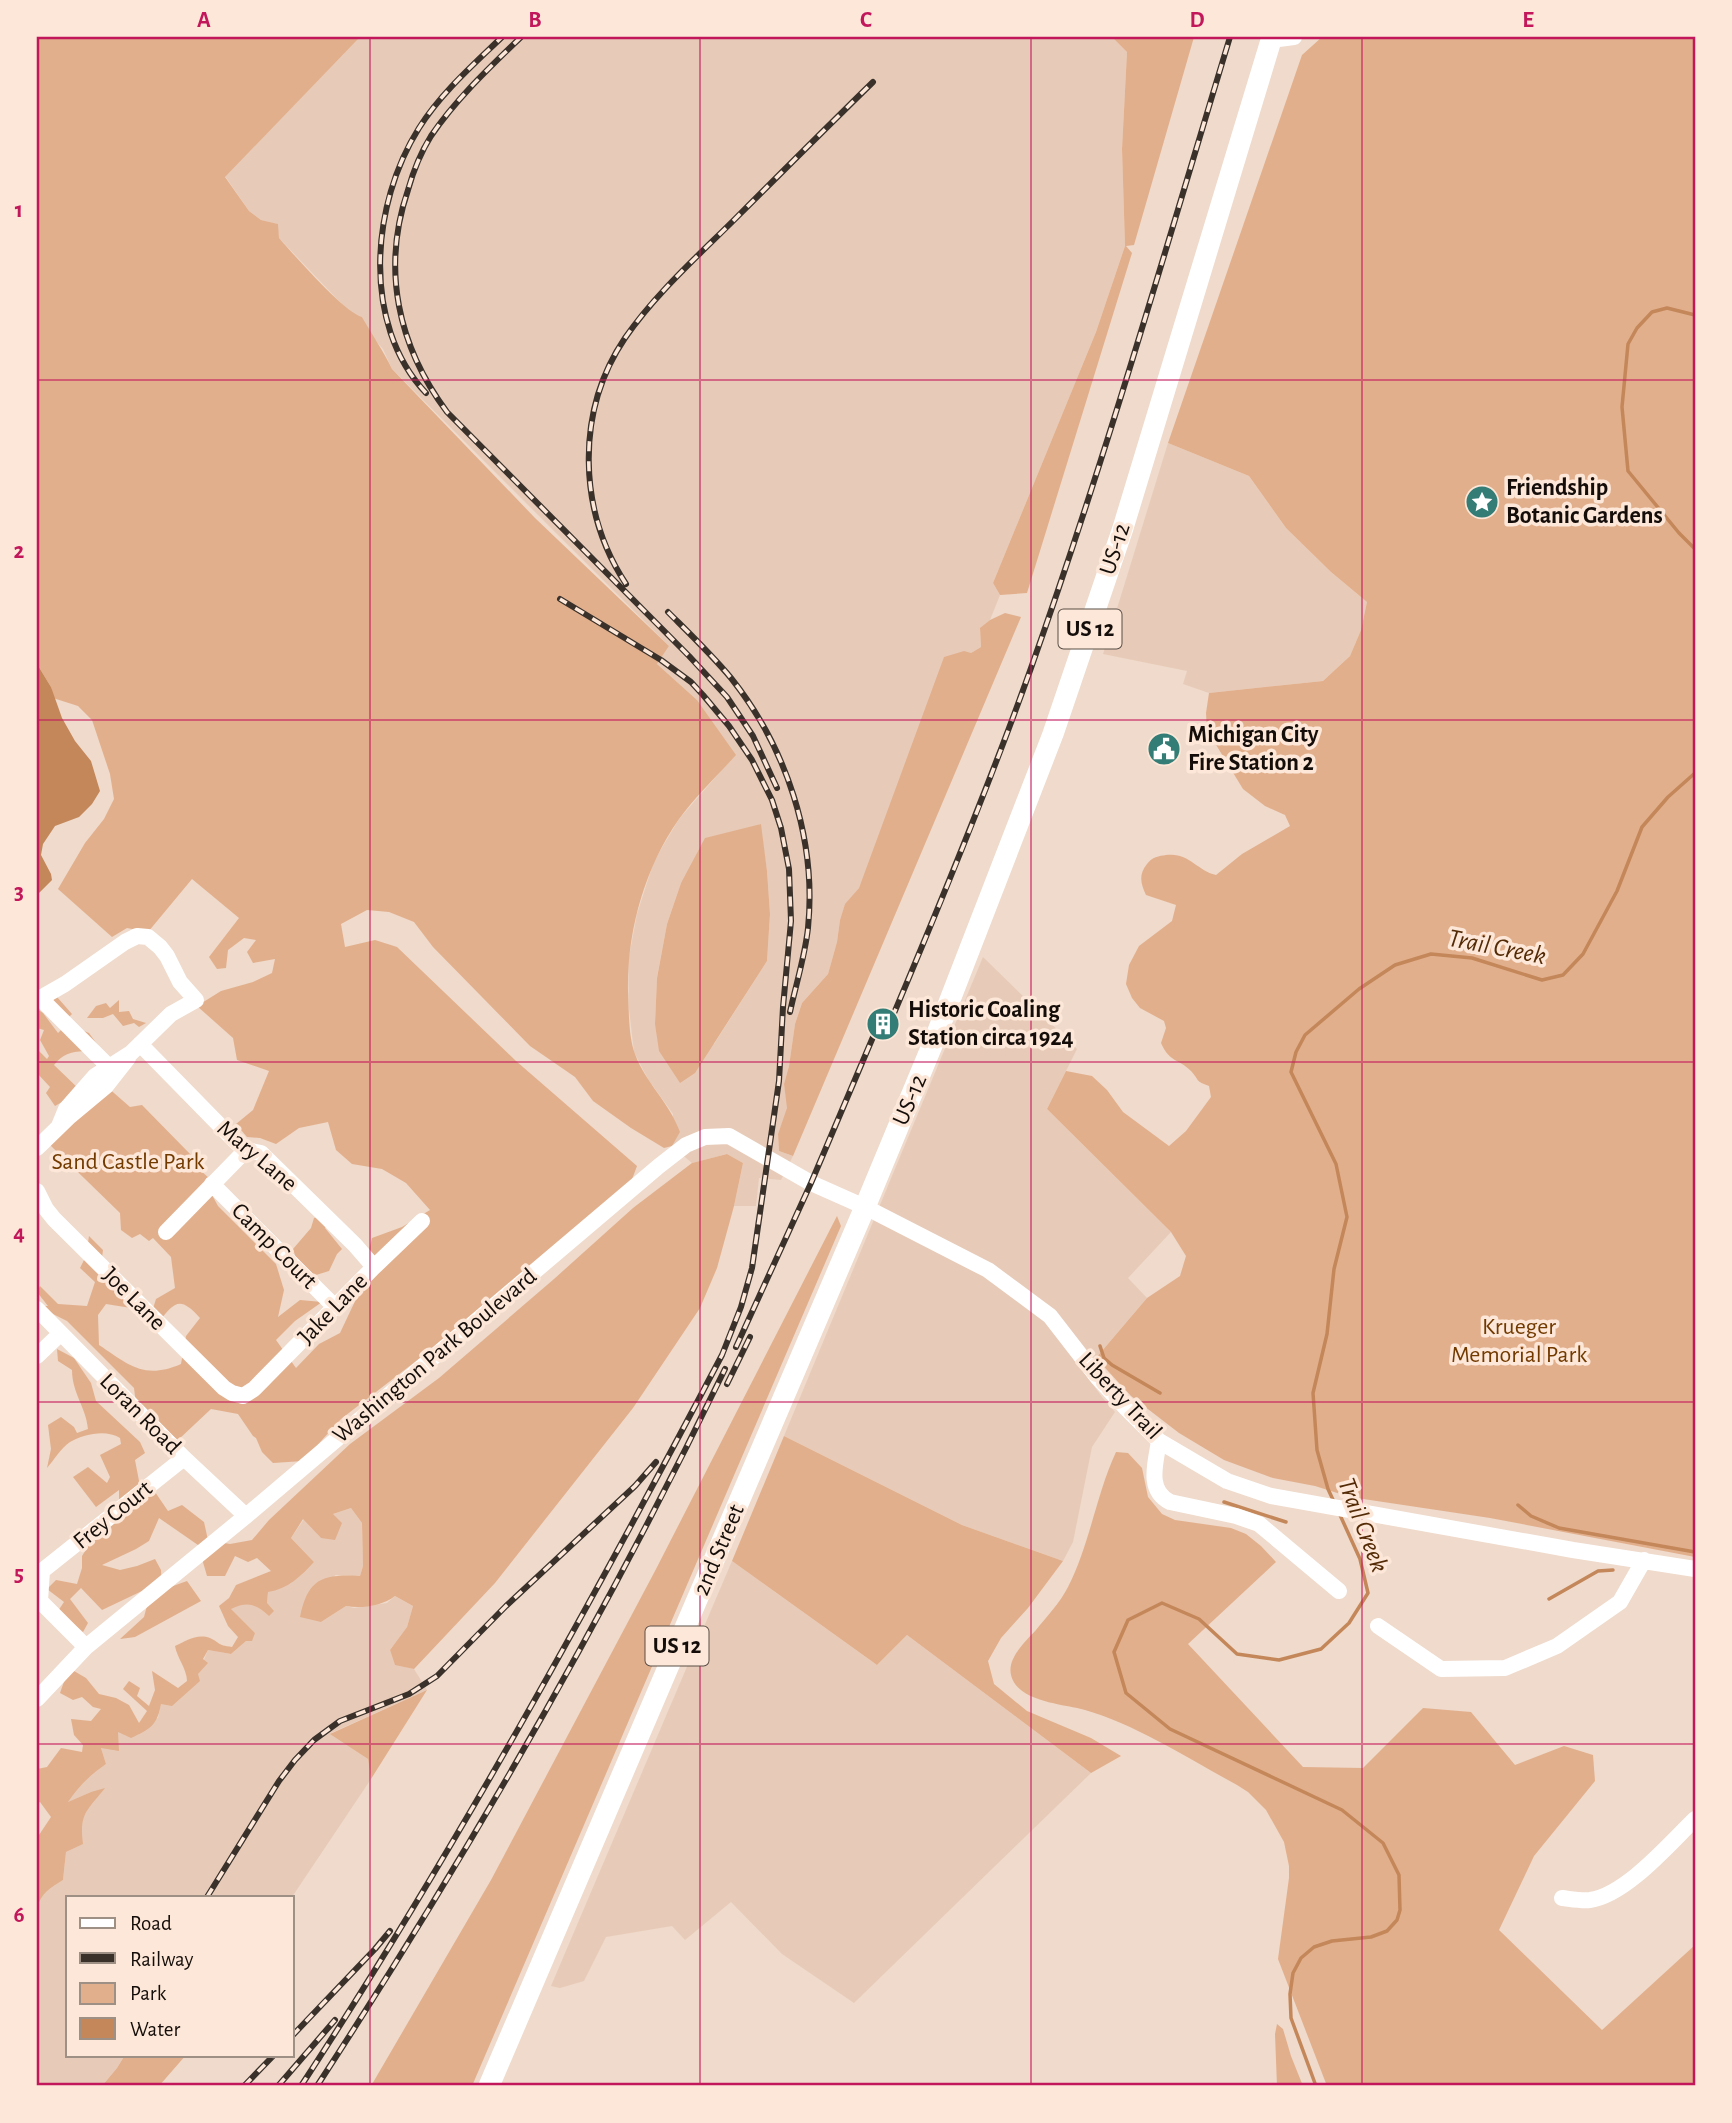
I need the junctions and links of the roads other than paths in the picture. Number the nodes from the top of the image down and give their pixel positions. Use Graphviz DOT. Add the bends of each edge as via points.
graph roads {
  1 [pos="1294,37"];
  2 [pos="1271,38"];
  3 [pos="38,999"];
  4 [pos="136,1049"];
  5 [pos="112,1070"];
  6 [pos="39,1140"];
  7 [pos="246,1150"];
  8 [pos="212,1184"];
  9 [pos="37,1191"];
  10 [pos="865,1207"];
  11 [pos="422,1221"];
  12 [pos="166,1232"];
  13 [pos="374,1267"];
  14 [pos="336,1308"];
  15 [pos="37,1309"];
  16 [pos="60,1334"];
  17 [pos="37,1356"];
  18 [pos="243,1396"];
  19 [pos="1159,1441"];
  20 [pos="184,1458"];
  21 [pos="246,1516"];
  22 [pos="1644,1560"];
  23 [pos="1695,1569"];
  24 [pos="1339,1591"];
  25 [pos="1378,1626"];
  26 [pos="86,1647"];
  27 [pos="37,1699"];
  28 [pos="1695,1819"];
  29 [pos="1562,1898"];
  30 [pos="489,2086"];
  1 -- 2 [label="street"];
  2 -- 10 [label="main road, US-12 / US 12" via="1089,632 936,1036"];
  3 -- 4 [label="street" via="125,942 148,937 167,956 196,1000 171,1014"];
  3 -- 5 [label="street"];
  4 -- 5 [label="street"];
  4 -- 7 [label="street, Mary Lane"];
  5 -- 6 [label="street" via="95,1076 69,1105 59,1126"];
  7 -- 8 [label="street"];
  7 -- 13 [label="street, Mary Lane" via="261,1153"];
  8 -- 12 [label="street"];
  8 -- 14 [label="street, Camp Court"];
  9 -- 18 [label="street, Joe Lane" via="54,1219 140,1305 225,1388"];
  10 -- 19 [label="street, Liberty Trail" via="988,1270 1050,1316 1098,1378"];
  10 -- 21 [label="street, Washington Park Boulevard" via="811,1183 729,1136 705,1137 686,1145"];
  10 -- 30 [label="main road, 2nd Street / US 12"];
  11 -- 13 [label="street, Jake Lane"];
  13 -- 14 [label="street, Jake Lane"];
  14 -- 18 [label="street, Jake Lane"];
  15 -- 16 [label="street, Loran Road"];
  16 -- 17 [label="street"];
  16 -- 20 [label="street, Loran Road"];
  19 -- 22 [label="street, Liberty Trail" via="1227,1481 1271,1496"];
  19 -- 24 [label="street" via="1154,1480 1163,1499 1259,1524"];
  20 -- 21 [label="street, Loran Road"];
  20 -- 26 [label="street, Frey Court" via="42,1571 40,1601"];
  21 -- 26 [label="street, Washington Park Boulevard"];
  22 -- 23 [label="street, Liberty Trail"];
  22 -- 25 [label="street" via="1620,1602 1557,1646 1505,1668 1441,1669"];
  26 -- 27 [label="street, Washington Park Boulevard"];
  28 -- 29 [label="street" via="1612,1892 1590,1900"];
}
